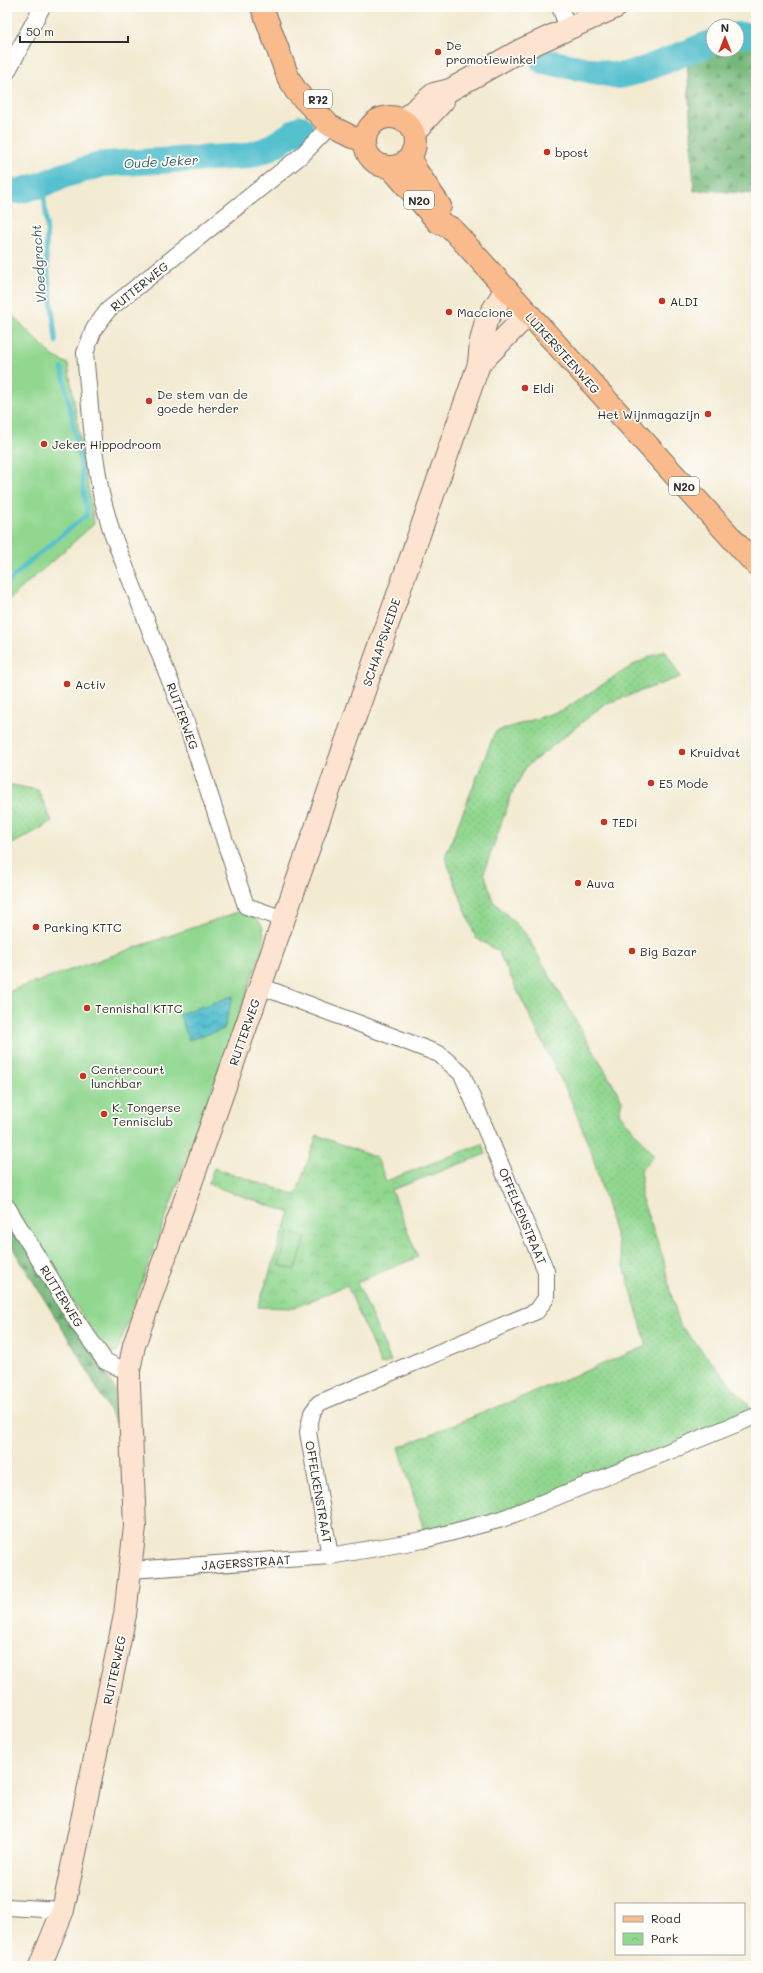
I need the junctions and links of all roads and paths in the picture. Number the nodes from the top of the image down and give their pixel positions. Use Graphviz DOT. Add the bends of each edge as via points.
graph roads {
  1 [pos="42,7"];
  2 [pos="262,7"];
  3 [pos="560,7"];
  4 [pos="616,7"];
  5 [pos="568,28"];
  6 [pos="280,52"];
  7 [pos="7,72"];
  8 [pos="330,126"];
  9 [pos="409,126"];
  10 [pos="368,133"];
  11 [pos="411,158"];
  12 [pos="391,168"];
  13 [pos="451,228"];
  14 [pos="506,289"];
  15 [pos="528,314"];
  16 [pos="479,364"];
  17 [pos="756,565"];
  18 [pos="284,919"];
  19 [pos="260,986"];
  20 [pos="7,1207"];
  21 [pos="129,1371"];
  22 [pos="756,1416"];
  23 [pos="330,1556"];
  24 [pos="131,1570"];
  25 [pos="7,1906"];
  26 [pos="63,1910"];
  27 [pos="40,1966"];
  1 -- 7 [label="street"];
  2 -- 6 [label="main road, R72"];
  3 -- 5 [label="street"];
  4 -- 5 [label="street"];
  5 -- 9 [label="street" via="521,50 450,90 434,94"];
  6 -- 8 [label="main road, R72" via="288,77 296,91"];
  6 -- 10 [label="main road, R72" via="294,75 315,97 344,118 357,123"];
  8 -- 10 [label="main road, R72" via="352,137"];
  8 -- 18 [label="street, RUTTERWEG" via="303,154 108,310 94,329 85,353 94,450 101,494 112,533 185,719 246,906"];
  9 -- 10 [label="main road" via="394,116 386,116 377,120"];
  9 -- 11 [label="main road" via="416,146"];
  10 -- 12 [label="main road" via="365,148 372,159 382,166"];
  11 -- 12 [label="main road"];
  11 -- 13 [label="main road, LUIKERSTEENWEG / N20" via="431,194 447,215"];
  12 -- 13 [label="main road, LUIKERSTEENWEG / N20" via="438,222"];
  13 -- 14 [label="main road, LUIKERSTEENWEG / N20"];
  14 -- 15 [label="main road, LUIKERSTEENWEG / N20"];
  14 -- 16 [label="street, SCHAAPSWEIDE" via="486,321"];
  15 -- 16 [label="street, SCHAAPSWEIDE"];
  15 -- 17 [label="main road, LUIKERSTEENWEG / N20"];
  16 -- 18 [label="street, SCHAAPSWEIDE"];
  18 -- 19 [label="street, RUTTERWEG"];
  19 -- 21 [label="street, RUTTERWEG" via="137,1338"];
  19 -- 23 [label="street, OFFELKENSTRAAT" via="439,1054 462,1074 546,1271 546,1298 537,1311 319,1403 312,1414 308,1432"];
  20 -- 21 [label="street, RUTTERWEG" via="78,1323 105,1361"];
  21 -- 24 [label="street, RUTTERWEG" via="135,1526"];
  22 -- 23 [label="street, JAGERSSTRAAT" via="502,1519 424,1540"];
  23 -- 24 [label="street, JAGERSSTRAAT"];
  24 -- 26 [label="street, RUTTERWEG" via="125,1615"];
  25 -- 26 [label="street"];
  26 -- 27 [label="street, RUTTERWEG"];
}
